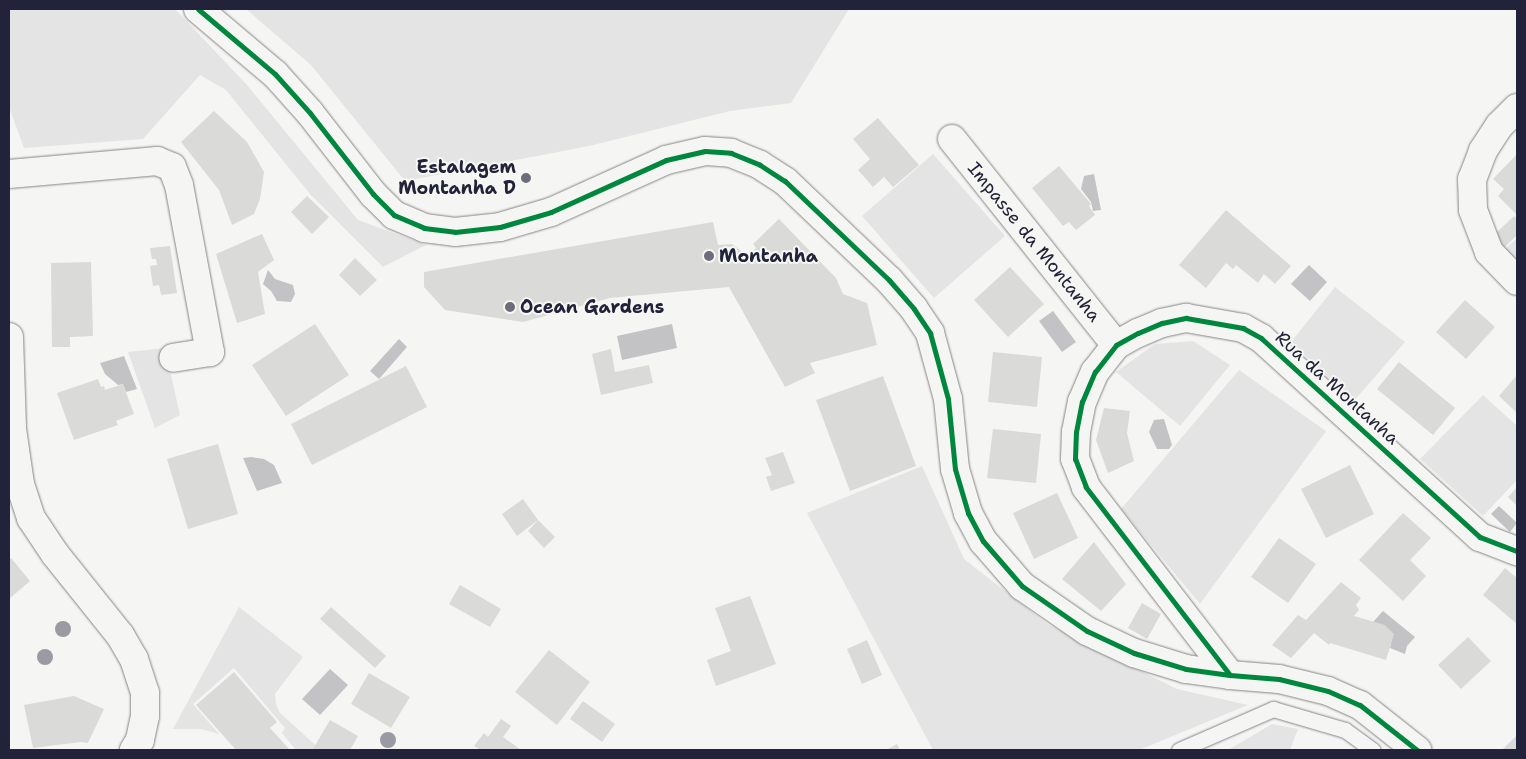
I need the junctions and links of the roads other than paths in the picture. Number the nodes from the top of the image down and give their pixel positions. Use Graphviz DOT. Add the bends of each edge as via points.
graph roads {
  1 [pos="198,9"];
  2 [pos="1517,108"];
  3 [pos="952,139"];
  4 [pos="9,174"];
  5 [pos="1517,281"];
  6 [pos="9,337"];
  7 [pos="1116,345"];
  8 [pos="173,358"];
  9 [pos="1517,551"];
  10 [pos="1230,675"];
  11 [pos="140,747"];
  12 [pos="1179,750"];
  13 [pos="1374,750"];
  14 [pos="1417,750"];
  1 -- 10 [label="street" via="275,74 373,194 394,214 424,228 456,232 500,227 550,212 666,160 705,151 731,153 768,170 785,181 889,280 930,333 948,400 955,469 968,514 983,541 1022,586 1086,631 1134,653 1186,669"];
  2 -- 5 [label="street" via="1499,126 1472,179 1473,210 1489,252"];
  3 -- 7 [label="street, Impasse da Montanha"];
  4 -- 8 [label="street" via="156,161 172,167 179,185 210,352"];
  6 -- 11 [label="street" via="12,429 20,484 31,518 55,554 120,635 134,659 145,694"];
  7 -- 9 [label="street, Rua da Montanha" via="1162,323 1186,318 1243,328 1261,338 1480,537"];
  7 -- 10 [label="street, Rua da Montanha" via="1095,372 1082,402 1075,459 1086,487"];
  10 -- 14 [label="street" via="1279,678 1328,691 1360,704"];
  12 -- 13 [label="lane" via="1273,709 1345,730"];
}
